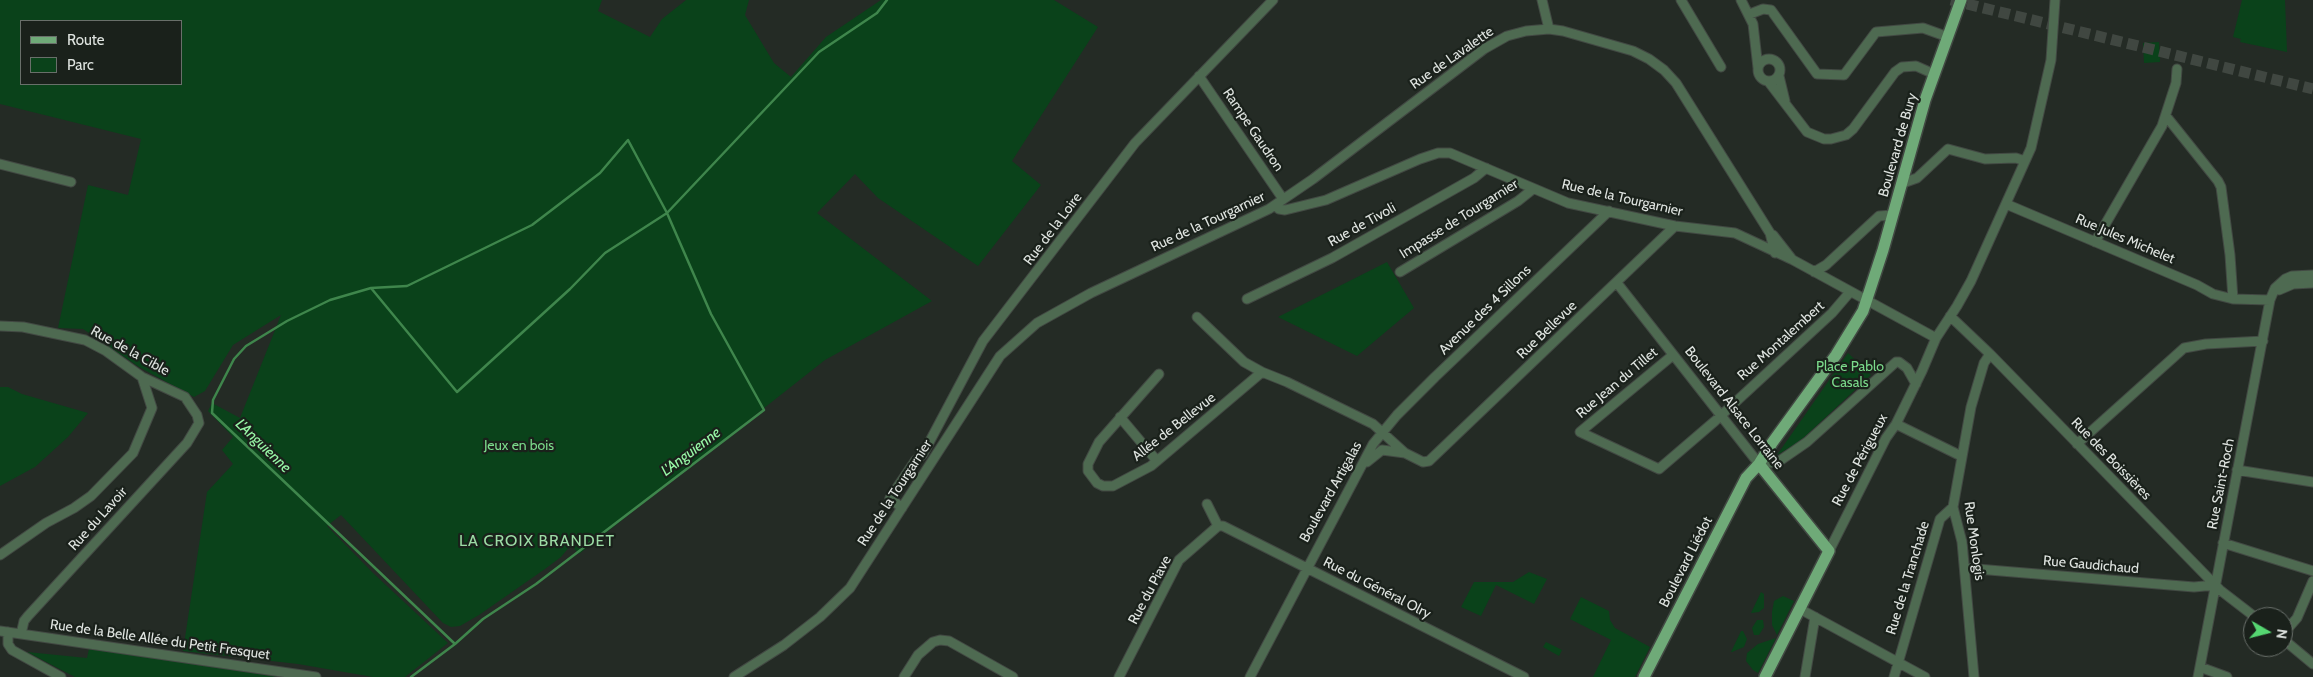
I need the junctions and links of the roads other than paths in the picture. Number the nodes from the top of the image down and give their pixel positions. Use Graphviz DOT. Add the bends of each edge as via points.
graph roads {
  1 [pos="1273,0"];
  2 [pos="1542,0"];
  3 [pos="1681,0"];
  4 [pos="1741,0"];
  5 [pos="1962,0"];
  6 [pos="2054,0"];
  7 [pos="1750,14"];
  8 [pos="1549,29"];
  9 [pos="1948,37"];
  10 [pos="1755,41"];
  11 [pos="1768,60"];
  12 [pos="1720,66"];
  13 [pos="1758,68"];
  14 [pos="2177,69"];
  15 [pos="1934,74"];
  16 [pos="1199,76"];
  17 [pos="1779,76"];
  18 [pos="1768,82"];
  19 [pos="1786,106"];
  20 [pos="2166,116"];
  21 [pos="2025,161"];
  22 [pos="0,164"];
  23 [pos="1486,168"];
  24 [pos="72,182"];
  25 [pos="1903,183"];
  26 [pos="1533,189"];
  27 [pos="1279,202"];
  28 [pos="2006,204"];
  29 [pos="1609,212"];
  30 [pos="1893,215"];
  31 [pos="1675,226"];
  32 [pos="1770,233"];
  33 [pos="2095,242"];
  34 [pos="1775,253"];
  35 [pos="1793,260"];
  36 [pos="1400,272"];
  37 [pos="1814,272"];
  38 [pos="2313,275"];
  39 [pos="1617,283"];
  40 [pos="2313,283"];
  41 [pos="1850,292"];
  42 [pos="1247,299"];
  43 [pos="2233,299"];
  44 [pos="2271,299"];
  45 [pos="1866,300"];
  46 [pos="1950,316"];
  47 [pos="1197,318"];
  48 [pos="0,326"];
  49 [pos="1936,338"];
  50 [pos="2263,341"];
  51 [pos="1990,354"];
  52 [pos="1673,355"];
  53 [pos="1262,372"];
  54 [pos="1159,374"];
  55 [pos="142,376"];
  56 [pos="1916,384"];
  57 [pos="1720,415"];
  58 [pos="1120,417"];
  59 [pos="199,423"];
  60 [pos="1896,424"];
  61 [pos="1383,432"];
  62 [pos="1580,432"];
  63 [pos="2078,444"];
  64 [pos="1405,453"];
  65 [pos="1961,456"];
  66 [pos="1157,461"];
  67 [pos="1759,464"];
  68 [pos="2237,470"];
  69 [pos="1357,473"];
  70 [pos="2313,482"];
  71 [pos="897,489"];
  72 [pos="908,497"];
  73 [pos="1207,504"];
  74 [pos="1953,507"];
  75 [pos="902,508"];
  76 [pos="1218,526"];
  77 [pos="2223,543"];
  78 [pos="1829,551"];
  79 [pos="0,555"];
  80 [pos="1306,567"];
  81 [pos="1965,568"];
  82 [pos="2313,571"];
  83 [pos="2313,581"];
  84 [pos="2215,585"];
  85 [pos="2243,607"];
  86 [pos="1800,609"];
  87 [pos="1815,617"];
  88 [pos="2293,622"];
  89 [pos="4,632"];
  90 [pos="21,634"];
  91 [pos="2293,647"];
  92 [pos="1897,662"];
  93 [pos="2313,664"];
  94 [pos="2199,672"];
  95 [pos="61,677"];
  96 [pos="316,677"];
  97 [pos="734,677"];
  98 [pos="904,677"];
  99 [pos="1013,677"];
  100 [pos="1120,677"];
  101 [pos="1250,677"];
  102 [pos="1524,677"];
  103 [pos="1644,677"];
  104 [pos="1765,677"];
  105 [pos="1805,677"];
  106 [pos="1894,677"];
  107 [pos="1925,677"];
  108 [pos="1974,677"];
  109 [pos="2227,677"];
  1 -- 16 [label="street, Rue de la Loire"];
  2 -- 8 [label="street"];
  3 -- 12 [label="street"];
  4 -- 7 [label="street"];
  5 -- 9 [label="main road, Boulevard de Bury"];
  6 -- 21 [label="street, Rue de Périgueux" via="2051,60 2031,148"];
  7 -- 9 [label="street" via="1771,10 1817,74 1844,75 1876,32 1923,28"];
  7 -- 10 [label="street"];
  8 -- 27 [label="street, Rue de Lavalette" via="1526,31 1493,42"];
  8 -- 32 [label="street, Rue de Lavalette" via="1633,51 1664,70 1676,82"];
  9 -- 15 [label="main road, Boulevard de Bury"];
  10 -- 11 [label="street"];
  10 -- 13 [label="street"];
  11 -- 13 [label="street"];
  11 -- 17 [label="street" via="1778,65"];
  13 -- 18 [label="street"];
  14 -- 20 [label="street"];
  15 -- 19 [label="street" via="1916,66 1902,67 1853,129 1838,138 1824,139 1807,132"];
  15 -- 25 [label="main road, Boulevard de Bury"];
  16 -- 27 [label="street, Rampe Gaudron"];
  16 -- 71 [label="street, Rue de la Loire" via="1135,143 983,341 923,454"];
  17 -- 18 [label="street"];
  17 -- 19 [label="street"];
  18 -- 19 [label="street"];
  20 -- 33 [label="street"];
  20 -- 43 [label="street" via="2221,187"];
  21 -- 25 [label="street" via="2016,158 1985,159 1948,149 1917,178"];
  21 -- 28 [label="street, Rue de Périgueux"];
  22 -- 24 [label="street"];
  23 -- 26 [label="street, Rue de la Tourgarnier"];
  23 -- 27 [label="street, Rue de la Tourgarnier" via="1457,155 1438,153 1326,200 1285,210 1279,209"];
  23 -- 42 [label="street, Rue de Tivoli" via="1474,178 1332,258"];
  25 -- 30 [label="main road, Boulevard de Bury"];
  26 -- 29 [label="street, Rue de la Tourgarnier"];
  26 -- 36 [label="street, Impasse de Tourgarnier"];
  27 -- 72 [label="street, Rue de la Tourgarnier" via="1252,218 1083,297 1037,323 1000,356"];
  28 -- 33 [label="street, Rue Jules Michelet"];
  28 -- 46 [label="street, Rue de Périgueux" via="1971,281"];
  29 -- 31 [label="street, Rue de la Tourgarnier"];
  29 -- 61 [label="street, Avenue des 4 Sillons"];
  30 -- 37 [label="street" via="1879,216 1826,265"];
  30 -- 45 [label="main road, Boulevard de Bury"];
  31 -- 34 [label="street, Rue de la Tourgarnier" via="1734,233"];
  31 -- 39 [label="street, Rue Bellevue"];
  32 -- 34 [label="street, Rue de Lavalette"];
  32 -- 35 [label="street"];
  33 -- 43 [label="street, Rue Jules Michelet" via="2213,294"];
  34 -- 35 [label="street, Rue de la Tourgarnier"];
  35 -- 37 [label="street, Rue de la Tourgarnier"];
  37 -- 41 [label="street, Rue de la Tourgarnier"];
  38 -- 44 [label="street, Rue Saint-Roch" via="2285,279 2275,288"];
  39 -- 52 [label="street, Boulevard Alsace Lorraine"];
  39 -- 64 [label="street, Rue Bellevue" via="1429,461 1423,462"];
  40 -- 44 [label="street" via="2287,285"];
  41 -- 45 [label="street, Rue de la Tourgarnier"];
  41 -- 57 [label="street, Rue Montalembert" via="1832,313"];
  43 -- 44 [label="street, Rue Jules Michelet"];
  44 -- 50 [label="street, Rue Saint-Roch"];
  45 -- 49 [label="street, Rue de la Tourgarnier"];
  45 -- 67 [label="main road, Boulevard de Bury" via="1853,329"];
  46 -- 49 [label="street, Rue de Périgueux"];
  46 -- 51 [label="street, Rue des Boissières"];
  47 -- 53 [label="street" via="1244,362"];
  48 -- 55 [label="street, Rue de la Cible" via="23,327 85,340"];
  49 -- 56 [label="street, Rue de Périgueux"];
  50 -- 63 [label="street" via="2184,348"];
  50 -- 68 [label="street, Rue Saint-Roch"];
  51 -- 63 [label="street, Rue des Boissières"];
  51 -- 65 [label="street, Rue Monlogis" via="1984,363 1971,407"];
  52 -- 57 [label="street, Boulevard Alsace Lorraine"];
  52 -- 62 [label="street, Rue Jean du Tillet"];
  53 -- 61 [label="street" via="1317,396"];
  53 -- 66 [label="street, Allée de Bellevue"];
  54 -- 58 [label="street, Allée de Bellevue"];
  55 -- 59 [label="street, Rue de la Cible" via="185,397 198,415"];
  55 -- 79 [label="street" via="152,408 133,453 91,496 46,522"];
  56 -- 60 [label="street, Rue de Périgueux"];
  56 -- 67 [label="street" via="1907,368 1896,362 1808,442 1778,462"];
  57 -- 62 [label="street, Rue Montalembert" via="1660,468"];
  57 -- 67 [label="street, Boulevard Alsace Lorraine"];
  58 -- 66 [label="street"];
  58 -- 66 [label="street, Allée de Bellevue" via="1099,442 1088,464 1091,478 1103,486 1113,486"];
  59 -- 90 [label="street, Rue du Lavoir" via="187,443 28,616"];
  60 -- 65 [label="street"];
  60 -- 78 [label="street, Rue de Périgueux"];
  61 -- 64 [label="street"];
  61 -- 69 [label="street, Boulevard Artigalas"];
  63 -- 84 [label="street, Rue des Boissières"];
  64 -- 69 [label="street" via="1378,451"];
  65 -- 74 [label="street, Rue Monlogis"];
  67 -- 78 [label="main road, Boulevard Alsace Lorraine"];
  67 -- 103 [label="main road, Boulevard Liédot" via="1746,478 1735,498"];
  68 -- 70 [label="street"];
  68 -- 77 [label="street, Rue Saint-Roch"];
  69 -- 80 [label="street, Boulevard Artigalas"];
  71 -- 72 [label="street"];
  71 -- 75 [label="street, Rue de la Loire" via="890,498"];
  72 -- 75 [label="street, Rue de la Tourgarnier"];
  73 -- 76 [label="street"];
  74 -- 81 [label="street, Rue Monlogis" via="1959,524"];
  74 -- 92 [label="street, Rue de la Tranchade" via="1940,519"];
  75 -- 97 [label="street, Rue de la Tourgarnier" via="850,588 812,622"];
  76 -- 80 [label="street, Rue du Général Olry"];
  76 -- 100 [label="street, Rue du Piave" via="1179,560"];
  77 -- 82 [label="street"];
  77 -- 84 [label="street, Rue Saint-Roch"];
  78 -- 86 [label="main road, Rue de Périgueux"];
  80 -- 101 [label="street, Boulevard Artigalas"];
  80 -- 102 [label="street, Rue du Général Olry"];
  81 -- 84 [label="street, Rue Gaudichaud" via="2194,587"];
  81 -- 108 [label="street, Rue Monlogis"];
  83 -- 88 [label="street"];
  84 -- 85 [label="street, Rue des Boissières"];
  84 -- 94 [label="street, Rue Saint-Roch"];
  86 -- 87 [label="street"];
  86 -- 104 [label="main road, Rue de Périgueux"];
  87 -- 92 [label="street"];
  87 -- 105 [label="street"];
  89 -- 90 [label="street, Rue de la Belle Allée du Petit Fresquet"];
  89 -- 95 [label="street" via="12,650"];
  90 -- 96 [label="street, Rue de la Belle Allée du Petit Fresquet"];
  91 -- 93 [label="street"];
  92 -- 106 [label="street, Rue de la Tranchade"];
  92 -- 107 [label="street"];
  94 -- 109 [label="street"];
  98 -- 99 [label="street" via="918,655 940,640 949,641"];
}
